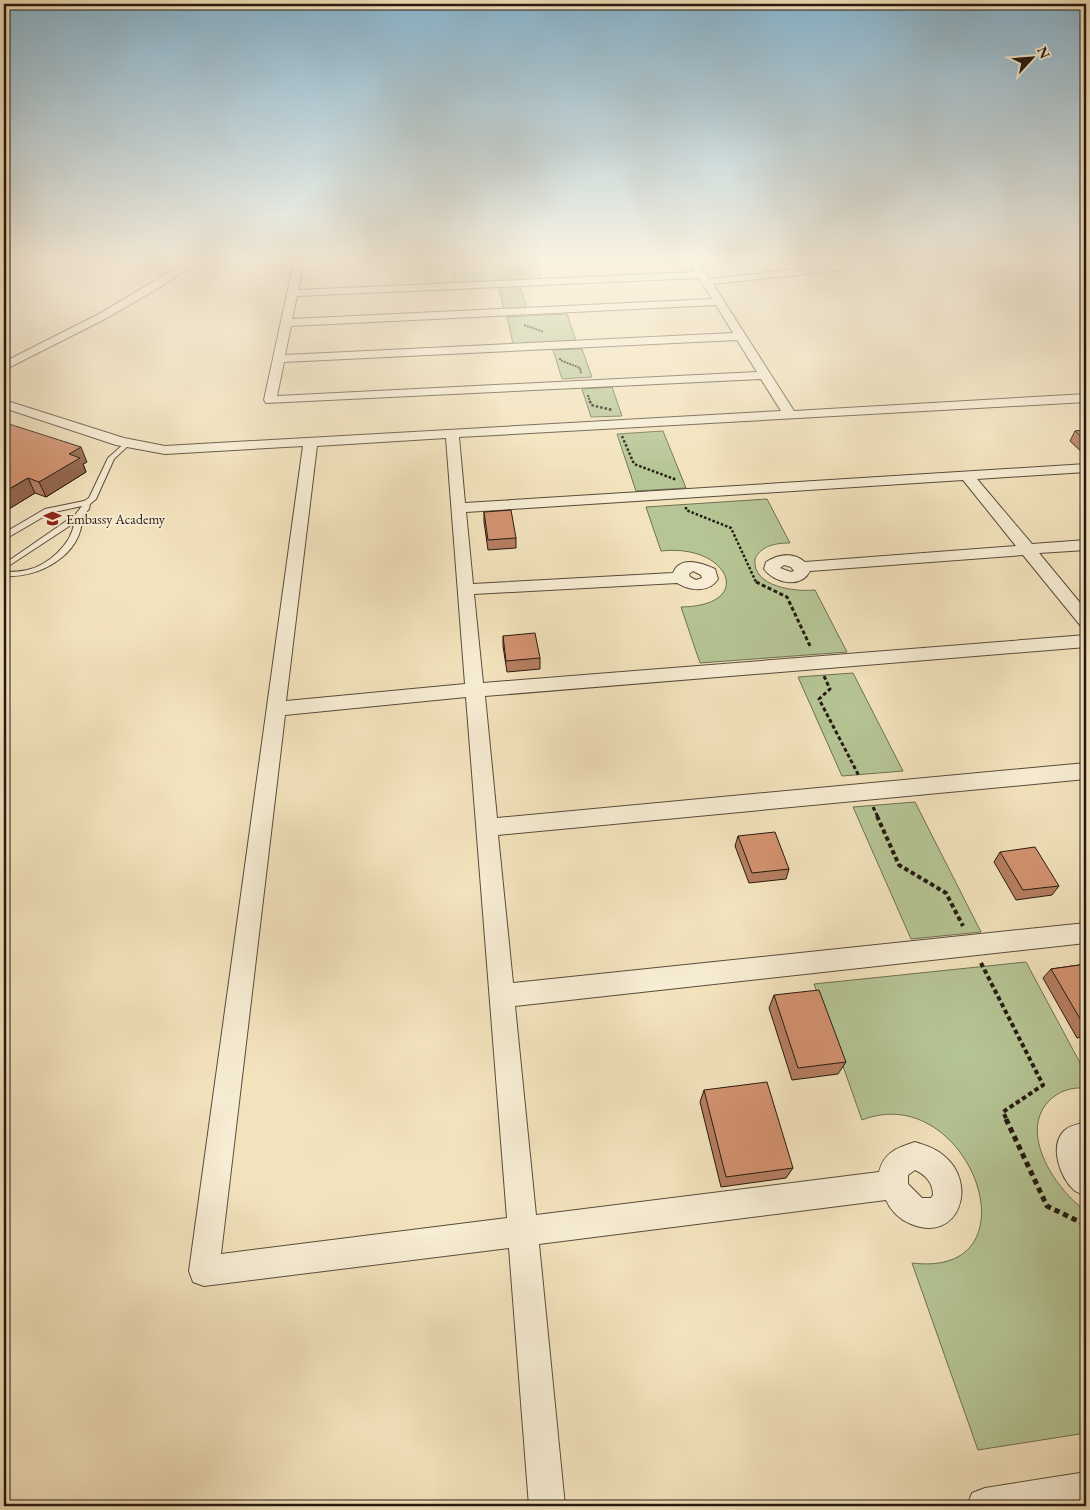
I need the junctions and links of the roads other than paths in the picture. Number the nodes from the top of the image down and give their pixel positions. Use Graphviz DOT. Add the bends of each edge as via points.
graph roads {
  1 [pos="56,331"];
  2 [pos="76,331"];
  3 [pos="284,331"];
  4 [pos="736,331"];
  5 [pos="739,336"];
  6 [pos="4,356"];
  7 [pos="278,359"];
  8 [pos="4,366"];
  9 [pos="765,375"];
  10 [pos="1086,398"];
  11 [pos="4,404"];
  12 [pos="790,415"];
  13 [pos="452,435"];
  14 [pos="128,443"];
  15 [pos="310,443"];
  16 [pos="1086,468"];
  17 [pos="966,476"];
  18 [pos="86,503"];
  19 [pos="458,508"];
  20 [pos="78,517"];
  21 [pos="4,536"];
  22 [pos="1086,545"];
  23 [pos="1027,549"];
  24 [pos="4,566"];
  25 [pos="801,567"];
  26 [pos="4,574"];
  27 [pos="681,578"];
  28 [pos="466,589"];
  29 [pos="1086,621"];
  30 [pos="1086,641"];
  31 [pos="474,690"];
  32 [pos="276,710"];
  33 [pos="1086,771"];
  34 [pos="487,827"];
  35 [pos="1086,932"];
  36 [pos="502,996"];
  37 [pos="1086,1136"];
  38 [pos="1086,1181"];
  39 [pos="894,1185"];
  40 [pos="522,1232"];
  41 [pos="1086,1490"];
  42 [pos="547,1506"];
  43 [pos="985,1506"];
  1 -- 6 [label="street"];
  2 -- 8 [label="street"];
  3 -- 7 [label="street"];
  4 -- 5 [label="street"];
  5 -- 7 [label="street"];
  5 -- 9 [label="street"];
  7 -- 9 [label="street" via="270,400"];
  9 -- 12 [label="street"];
  10 -- 12 [label="street"];
  11 -- 14 [label="street"];
  12 -- 13 [label="street"];
  13 -- 15 [label="street"];
  13 -- 19 [label="street"];
  14 -- 15 [label="street" via="165,450"];
  14 -- 18 [label="lane" via="111,458 92,499"];
  15 -- 32 [label="street"];
  16 -- 17 [label="street"];
  17 -- 19 [label="street"];
  17 -- 23 [label="street"];
  18 -- 20 [label="lane"];
  18 -- 21 [label="lane" via="48,511"];
  19 -- 28 [label="street"];
  20 -- 24 [label="lane"];
  20 -- 26 [label="lane" via="80,525 66,549 32,571"];
  22 -- 23 [label="street"];
  23 -- 25 [label="street"];
  23 -- 29 [label="street"];
  27 -- 28 [label="street"];
  28 -- 31 [label="street"];
  30 -- 31 [label="street" via="820,668"];
  31 -- 32 [label="street"];
  31 -- 34 [label="street"];
  32 -- 40 [label="street" via="204,1271"];
  33 -- 34 [label="street" via="858,785"];
  34 -- 36 [label="street"];
  35 -- 36 [label="street"];
  36 -- 40 [label="street"];
  37 -- 38 [label="street" via="1079,1136 1072,1142 1070,1151 1072,1163"];
  39 -- 40 [label="street"];
  40 -- 42 [label="street"];
  41 -- 43 [label="street"];
}
